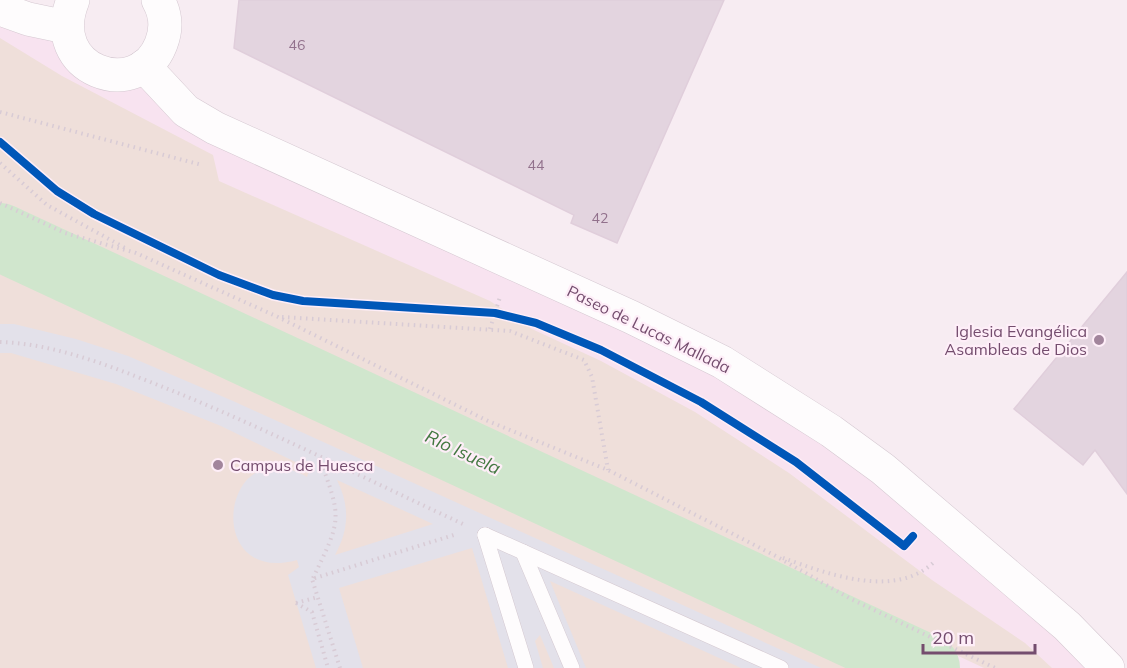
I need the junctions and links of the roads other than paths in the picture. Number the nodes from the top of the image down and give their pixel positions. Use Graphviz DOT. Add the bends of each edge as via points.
graph roads {
  1 [pos="158,0"];
  2 [pos="0,9"];
  3 [pos="69,13"];
  4 [pos="144,66"];
  5 [pos="523,552"];
  6 [pos="526,668"];
  7 [pos="572,668"];
  8 [pos="781,668"];
  9 [pos="1108,668"];
  1 -- 4 [label="main road" via="164,14 164,37"];
  2 -- 3 [label="main road" via="28,19"];
  3 -- 4 [label="main road" via="75,53 96,71 124,74"];
  4 -- 9 [label="main road, Paseo de Lucas Mallada" via="186,111 215,128 631,317 722,362 777,396 883,469 1066,626"];
  5 -- 6 [label="lane" via="480,532"];
  5 -- 7 [label="lane"];
  5 -- 8 [label="lane"];
}
